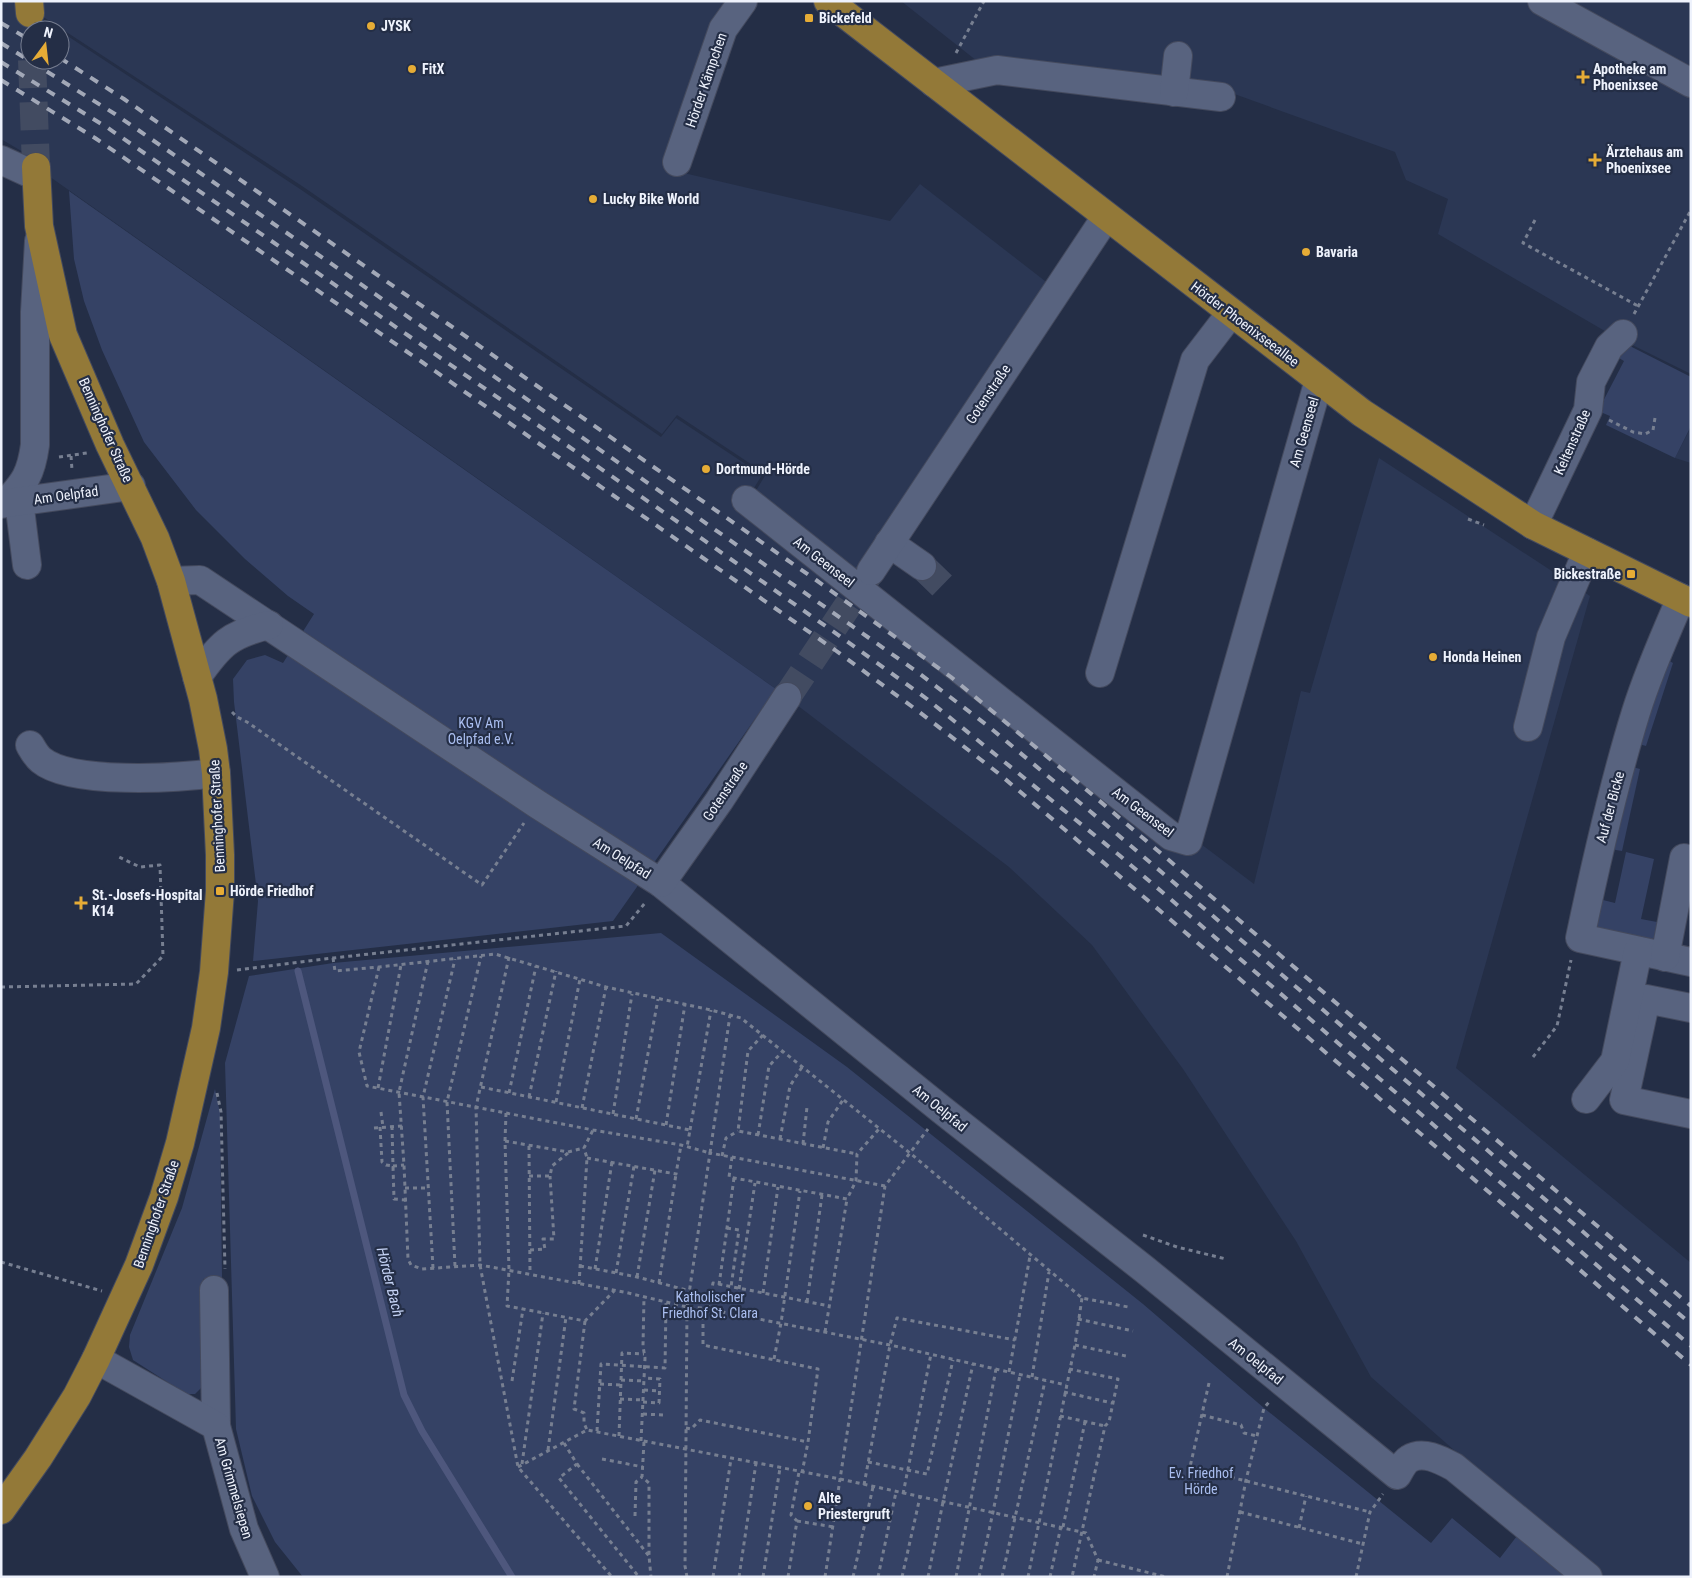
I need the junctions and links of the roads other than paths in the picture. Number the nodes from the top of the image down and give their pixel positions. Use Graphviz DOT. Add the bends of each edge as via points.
graph roads {
  1 [pos="742,1"];
  2 [pos="828,1"];
  3 [pos="1542,1"];
  4 [pos="1178,56"];
  5 [pos="934,83"];
  6 [pos="1691,83"];
  7 [pos="1174,92"];
  8 [pos="1221,97"];
  9 [pos="1,160"];
  10 [pos="677,162"];
  11 [pos="36,172"];
  12 [pos="1106,217"];
  13 [pos="39,226"];
  14 [pos="1231,313"];
  15 [pos="1629,324"];
  16 [pos="1319,380"];
  17 [pos="131,486"];
  18 [pos="746,500"];
  19 [pos="9,502"];
  20 [pos="1533,525"];
  21 [pos="889,543"];
  22 [pos="1588,552"];
  23 [pos="27,565"];
  24 [pos="922,566"];
  25 [pos="871,571"];
  26 [pos="170,581"];
  27 [pos="1686,600"];
  28 [pos="269,625"];
  29 [pos="1100,673"];
  30 [pos="197,677"];
  31 [pos="787,697"];
  32 [pos="1528,727"];
  33 [pos="30,745"];
  34 [pos="216,774"];
  35 [pos="1684,858"];
  36 [pos="661,883"];
  37 [pos="1638,951"];
  38 [pos="1665,957"];
  39 [pos="1691,962"];
  40 [pos="1691,1008"];
  41 [pos="1586,1100"];
  42 [pos="1691,1114"];
  43 [pos="214,1290"];
  44 [pos="96,1359"];
  45 [pos="216,1426"];
  46 [pos="1,1510"];
  47 [pos="266,1577"];
  48 [pos="1588,1577"];
  1 -- 10 [label="street, Hörder Kämpchen" via="723,28"];
  2 -- 5 [label="main road, Hörder Phoenixseeallee"];
  3 -- 6 [label="street"];
  4 -- 7 [label="street"];
  5 -- 7 [label="street" via="997,70"];
  5 -- 12 [label="main road, Hörder Phoenixseeallee"];
  7 -- 8 [label="street"];
  9 -- 11 [label="street"];
  11 -- 13 [label="main road, Benninghofer Straße"];
  12 -- 14 [label="main road, Hörder Phoenixseeallee"];
  12 -- 21 [label="street, Gotenstraße"];
  13 -- 17 [label="main road, Benninghofer Straße" via="63,335"];
  13 -- 19 [label="street, Benninghofer Straße" via="35,445 32,465 24,483"];
  14 -- 16 [label="main road, Hörder Phoenixseeallee"];
  14 -- 29 [label="street" via="1195,360"];
  15 -- 20 [label="street, Keltenstraße" via="1609,347 1591,382 1588,410"];
  16 -- 18 [label="street, Am Geenseel" via="1188,841 1171,836"];
  16 -- 20 [label="main road, Hörder Phoenixseeallee" via="1362,413"];
  17 -- 19 [label="street, Am Oelpfad"];
  17 -- 26 [label="main road, Benninghofer Straße"];
  19 -- 23 [label="street"];
  20 -- 22 [label="main road, Hörder Phoenixseeallee"];
  21 -- 24 [label="street"];
  21 -- 25 [label="street, Gotenstraße"];
  22 -- 27 [label="main road, Hörder Phoenixseeallee"];
  22 -- 32 [label="street" via="1551,637"];
  26 -- 28 [label="street, Am Oelpfad" via="200,580"];
  26 -- 30 [label="main road, Benninghofer Straße"];
  27 -- 37 [label="street, Auf der Bicke" via="1668,628 1636,710 1601,840 1580,938"];
  28 -- 30 [label="street" via="232,637 208,660"];
  28 -- 36 [label="street, Am Oelpfad"];
  30 -- 34 [label="main road, Benninghofer Straße"];
  31 -- 36 [label="street, Gotenstraße"];
  33 -- 34 [label="street" via="42,761 81,775 134,778"];
  34 -- 44 [label="main road, Benninghofer Straße" via="220,890 206,1028 180,1143 164,1197 139,1265"];
  35 -- 38 [label="street"];
  36 -- 48 [label="street, Am Oelpfad" via="1397,1475 1409,1459 1423,1455 1454,1467"];
  37 -- 38 [label="street"];
  37 -- 41 [label="street" via="1615,1061"];
  38 -- 39 [label="street"];
  40 -- 42 [label="street" via="1646,999 1624,1100"];
  43 -- 45 [label="street, Am Grimmelsiepen"];
  44 -- 45 [label="street, Am Grimmelsiepen"];
  44 -- 46 [label="main road, Benninghofer Straße" via="77,1396"];
  45 -- 47 [label="street, Am Grimmelsiepen" via="244,1529"];
}
